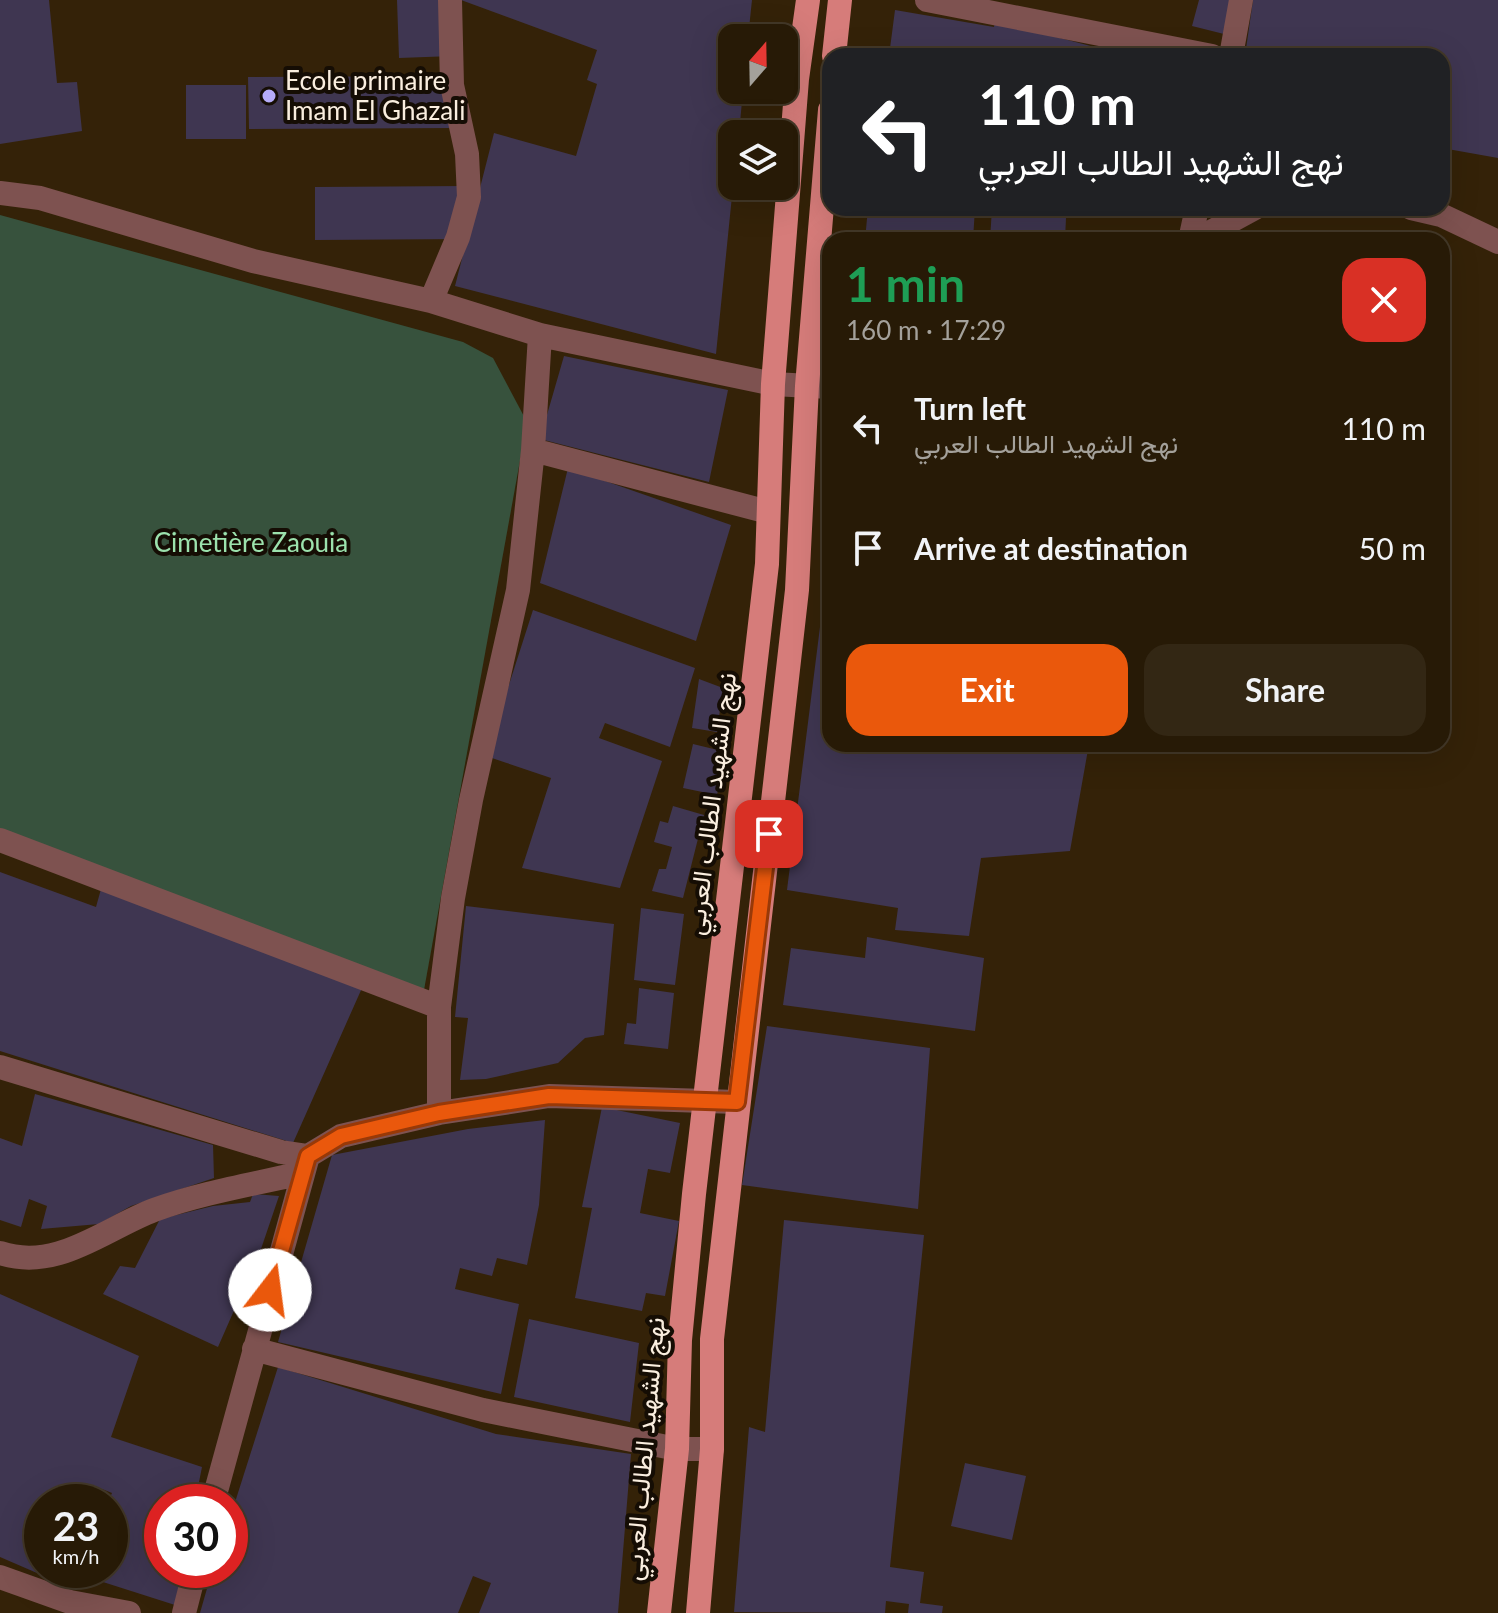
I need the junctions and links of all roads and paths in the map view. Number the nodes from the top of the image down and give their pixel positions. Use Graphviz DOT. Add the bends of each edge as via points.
graph roads {
  1 [pos="450,0"];
  2 [pos="808,0"];
  3 [pos="840,0"];
  4 [pos="927,0"];
  5 [pos="1241,0"];
  6 [pos="835,48"];
  7 [pos="1171,48"];
  8 [pos="1232,48"];
  9 [pos="0,193"];
  10 [pos="1240,216"];
  11 [pos="1443,216"];
  12 [pos="1211,232"];
  13 [pos="1498,242"];
  14 [pos="431,301"];
  15 [pos="822,311"];
  16 [pos="540,335"];
  17 [pos="773,384"];
  18 [pos="819,386"];
  19 [pos="533,450"];
  20 [pos="768,512"];
  21 [pos="0,840"];
  22 [pos="439,1007"];
  23 [pos="0,1067"];
  24 [pos="704,1101"];
  25 [pos="737,1102"];
  26 [pos="439,1113"];
  27 [pos="305,1164"];
  28 [pos="0,1253"];
  29 [pos="254,1349"];
  30 [pos="677,1449"];
  31 [pos="712,1449"];
  32 [pos="218,1484"];
  33 [pos="0,1577"];
  34 [pos="190,1588"];
  35 [pos="129,1613"];
  36 [pos="184,1613"];
  37 [pos="659,1613"];
  38 [pos="698,1613"];
  1 -- 14 [label="street" via="452,85 467,154 469,197"];
  2 -- 17 [label="main road, نهج الشهيد الطالب العربي"];
  3 -- 6 [label="main road"];
  4 -- 7 [label="street"];
  5 -- 8 [label="street"];
  9 -- 14 [label="street" via="40,198 253,261"];
  10 -- 12 [label="street"];
  11 -- 13 [label="street"];
  14 -- 16 [label="street"];
  15 -- 18 [label="main road"];
  16 -- 17 [label="street"];
  16 -- 19 [label="street"];
  17 -- 18 [label="street"];
  17 -- 20 [label="main road, نهج الشهيد الطالب العربي"];
  18 -- 25 [label="main road"];
  19 -- 20 [label="street"];
  19 -- 22 [label="street" via="518,590 471,800"];
  20 -- 24 [label="main road, نهج الشهيد الطالب العربي" via="767,564"];
  21 -- 22 [label="street"];
  22 -- 26 [label="street"];
  23 -- 27 [label="street" via="281,1152"];
  24 -- 25 [label="street"];
  24 -- 26 [label="street" via="549,1096"];
  24 -- 30 [label="main road, نهج الشهيد الطالب العربي" via="680,1340"];
  25 -- 31 [label="main road" via="712,1339"];
  26 -- 27 [label="street" via="341,1136"];
  27 -- 28 [label="street" via="153,1210 85,1246 20,1259"];
  27 -- 29 [label="street"];
  29 -- 30 [label="street" via="483,1410"];
  29 -- 32 [label="street"];
  30 -- 31 [label="street"];
  30 -- 37 [label="main road, نهج الشهيد الطالب العربي"];
  31 -- 38 [label="main road"];
  33 -- 35 [label="street" via="70,1602"];
  34 -- 36 [label="street"];
}
